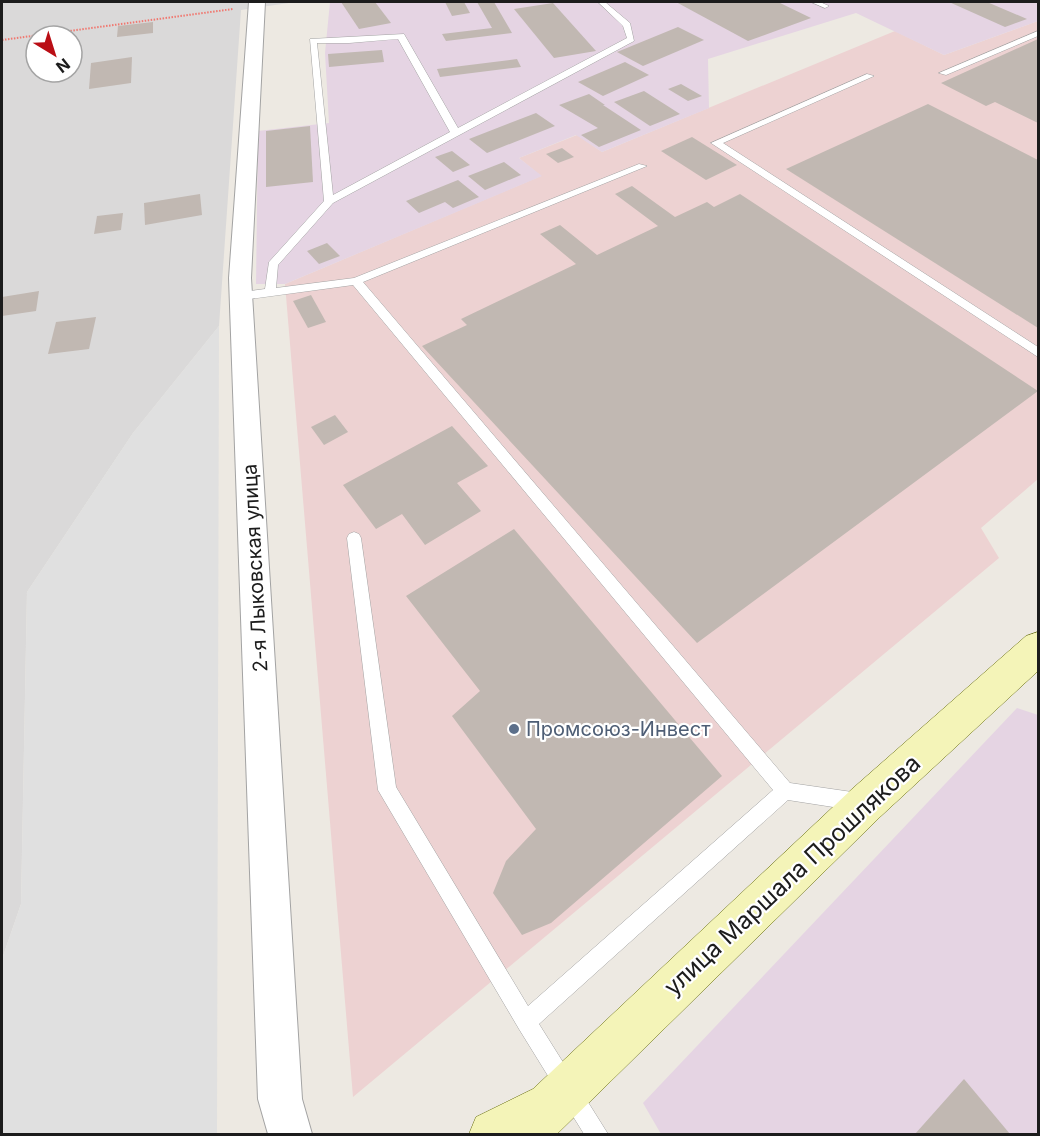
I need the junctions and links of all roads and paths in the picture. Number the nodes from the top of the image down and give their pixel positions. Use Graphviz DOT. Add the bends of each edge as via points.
graph roads {
  1 [pos="601,2"];
  2 [pos="814,2"];
  3 [pos="257,4"];
  4 [pos="825,6"];
  5 [pos="1038,33"];
  6 [pos="2,40"];
  7 [pos="943,73"];
  8 [pos="870,76"];
  9 [pos="455,132"];
  10 [pos="642,166"];
  11 [pos="329,201"];
  12 [pos="356,281"];
  13 [pos="256,294"];
  14 [pos="1038,353"];
  15 [pos="354,538"];
  16 [pos="1038,649"];
  17 [pos="784,791"];
  18 [pos="866,803"];
  19 [pos="526,1022"];
  20 [pos="546,1110"];
  21 [pos="290,1134"];
  22 [pos="493,1134"];
  23 [pos="597,1134"];
  1 -- 9 [label="lane" via="627,25 631,39"];
  2 -- 4 [label="lane"];
  3 -- 6 [label="path"];
  3 -- 13 [label="street, 2-я Лыковская улица" via="240,278"];
  5 -- 7 [label="lane"];
  8 -- 14 [label="lane" via="716,143"];
  9 -- 11 [label="lane"];
  9 -- 11 [label="lane" via="401,36 313,40"];
  10 -- 12 [label="lane"];
  11 -- 13 [label="lane" via="273,264"];
  12 -- 13 [label="lane"];
  12 -- 17 [label="lane"];
  13 -- 21 [label="street, 2-я Лыковская улица" via="280,1099"];
  15 -- 19 [label="lane" via="387,790"];
  16 -- 18 [label="street, улица Маршала Прошлякова"];
  17 -- 18 [label="lane"];
  17 -- 19 [label="lane"];
  18 -- 20 [label="street, улица Маршала Прошлякова"];
  19 -- 20 [label="lane"];
  20 -- 22 [label="street, улица Маршала Прошлякова"];
  20 -- 23 [label="lane"];
}
